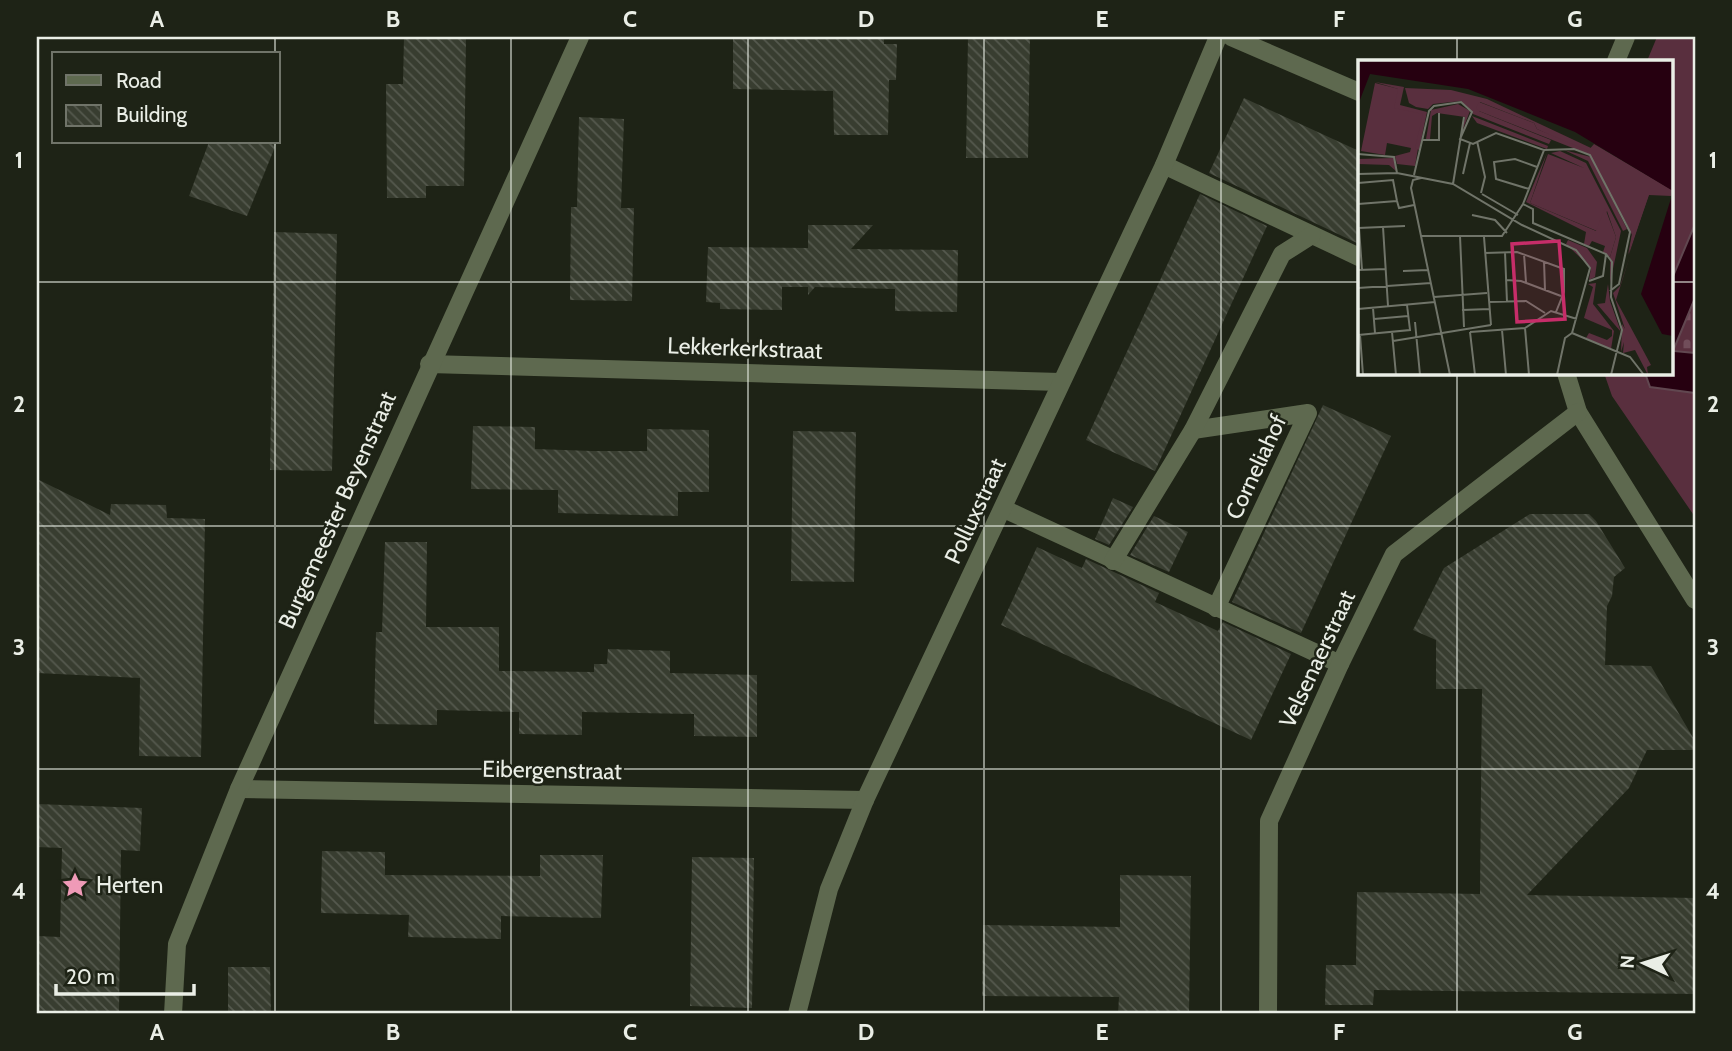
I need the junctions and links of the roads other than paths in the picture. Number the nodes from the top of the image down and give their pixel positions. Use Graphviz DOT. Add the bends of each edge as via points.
graph roads {
  1 [pos="580,37"];
  2 [pos="1218,37"];
  3 [pos="1231,37"];
  4 [pos="1626,37"];
  5 [pos="1616,60"];
  6 [pos="1358,92"];
  7 [pos="1164,165"];
  8 [pos="1312,235"];
  9 [pos="1358,257"];
  10 [pos="429,364"];
  11 [pos="1566,374"];
  12 [pos="1060,382"];
  13 [pos="1578,412"];
  14 [pos="1193,430"];
  15 [pos="1004,509"];
  16 [pos="1114,561"];
  17 [pos="1695,600"];
  18 [pos="1216,608"];
  19 [pos="1340,664"];
  20 [pos="239,789"];
  21 [pos="865,800"];
  22 [pos="173,1014"];
  23 [pos="797,1014"];
  24 [pos="1268,1014"];
  1 -- 10 [label="street, Burgemeester Beyenstraat"];
  2 -- 7 [label="street, Polluxstraat"];
  3 -- 6 [label="street"];
  4 -- 5 [label="street"];
  7 -- 8 [label="street"];
  7 -- 12 [label="street, Polluxstraat"];
  8 -- 9 [label="street"];
  8 -- 14 [label="street" via="1282,254"];
  10 -- 12 [label="street, Lekkerkerkstraat"];
  10 -- 20 [label="street, Burgemeester Beyenstraat"];
  11 -- 13 [label="street"];
  12 -- 15 [label="street, Polluxstraat"];
  13 -- 17 [label="street"];
  13 -- 19 [label="street, Velsenaerstraat" via="1394,554"];
  14 -- 16 [label="street"];
  14 -- 18 [label="street, Corneliahof" via="1308,413"];
  15 -- 16 [label="street"];
  15 -- 21 [label="street, Polluxstraat"];
  16 -- 18 [label="street"];
  18 -- 19 [label="street"];
  19 -- 24 [label="street, Velsenaerstraat" via="1269,821"];
  20 -- 21 [label="street, Eibergenstraat"];
  20 -- 22 [label="street, Burgemeester Beyenstraat" via="177,944"];
  21 -- 23 [label="street, Polluxstraat" via="829,889"];
}
